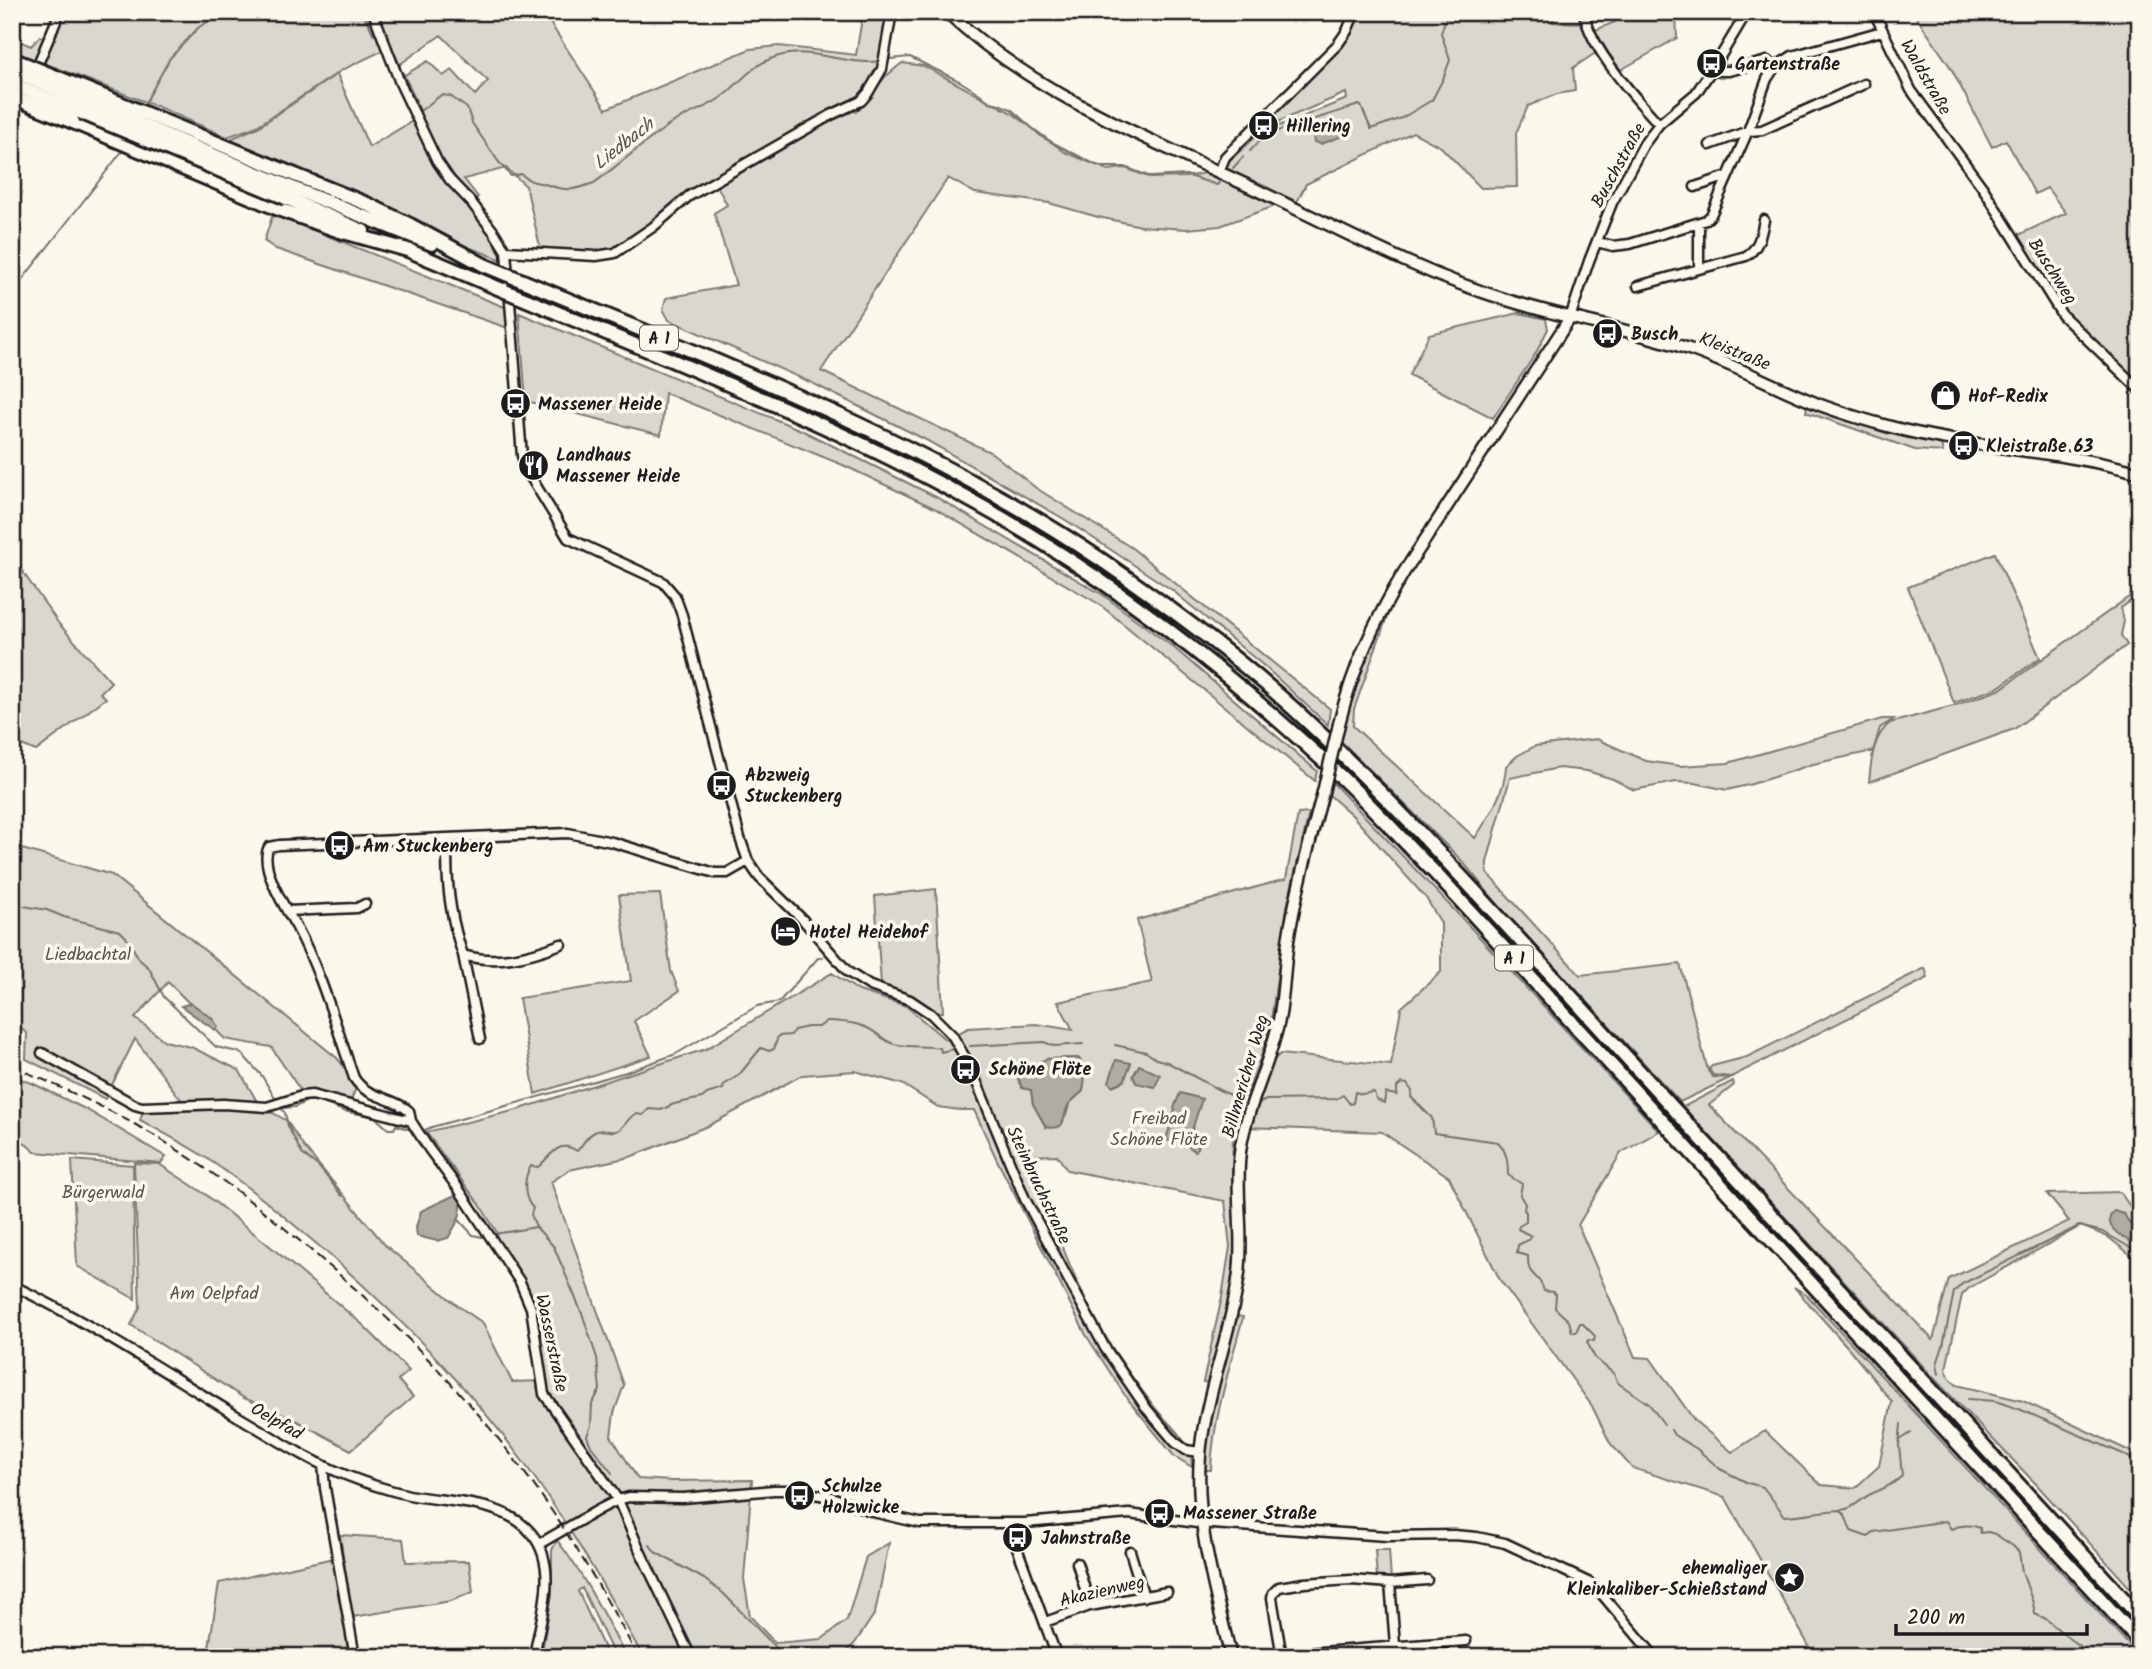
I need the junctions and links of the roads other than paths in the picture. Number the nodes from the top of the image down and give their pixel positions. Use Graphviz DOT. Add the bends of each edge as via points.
graph roads {
  1 [pos="60,12"];
  2 [pos="373,12"];
  3 [pos="892,12"];
  4 [pos="947,12"];
  5 [pos="1355,12"];
  6 [pos="1584,12"];
  7 [pos="1746,12"];
  8 [pos="1874,12"];
  9 [pos="1882,31"];
  10 [pos="12,59"];
  11 [pos="1776,67"];
  12 [pos="1712,71"];
  13 [pos="17,80"];
  14 [pos="1864,84"];
  15 [pos="12,117"];
  16 [pos="1659,124"];
  17 [pos="1748,131"];
  18 [pos="1710,145"];
  19 [pos="1958,155"];
  20 [pos="1219,172"];
  21 [pos="1728,176"];
  22 [pos="1695,187"];
  23 [pos="288,192"];
  24 [pos="1764,220"];
  25 [pos="1699,223"];
  26 [pos="1597,242"];
  27 [pos="506,251"];
  28 [pos="1699,269"];
  29 [pos="1637,286"];
  30 [pos="1570,318"];
  31 [pos="2140,390"];
  32 [pos="2140,473"];
  33 [pos="448,838"];
  34 [pos="748,861"];
  35 [pos="365,904"];
  36 [pos="287,911"];
  37 [pos="561,944"];
  38 [pos="463,955"];
  39 [pos="480,1039"];
  40 [pos="42,1053"];
  41 [pos="411,1119"];
  42 [pos="12,1285"];
  43 [pos="1200,1452"];
  44 [pos="323,1465"];
  45 [pos="618,1500"];
  46 [pos="1008,1523"];
  47 [pos="1202,1523"];
  48 [pos="540,1544"];
  49 [pos="1130,1550"];
  50 [pos="1077,1563"];
  51 [pos="1427,1580"];
  52 [pos="1390,1583"];
  53 [pos="1167,1592"];
  54 [pos="1144,1597"];
  55 [pos="1090,1606"];
  56 [pos="2140,1617"];
  57 [pos="1045,1622"];
  58 [pos="1465,1641"];
  59 [pos="2140,1642"];
  60 [pos="1396,1647"];
  61 [pos="1282,1656"];
  62 [pos="355,1657"];
  63 [pos="534,1657"];
  64 [pos="691,1657"];
  65 [pos="1058,1657"];
  66 [pos="1231,1657"];
  67 [pos="1396,1657"];
  68 [pos="1655,1657"];
  1 -- 15 [label="street"];
  2 -- 27 [label="street" via="437,162"];
  3 -- 27 [label="street" via="882,69 860,101 689,195 615,253"];
  4 -- 20 [label="main road" via="1003,58 1060,94"];
  5 -- 20 [label="street" via="1338,44 1225,157"];
  6 -- 16 [label="street" via="1625,87"];
  7 -- 12 [label="street, Buschstraße"];
  8 -- 9 [label="street, Waldstraße"];
  9 -- 11 [label="street" via="1792,56"];
  9 -- 19 [label="street, Waldstraße" via="1911,90"];
  10 -- 13 [label="highway"];
  11 -- 12 [label="street" via="1767,61"];
  11 -- 17 [label="street"];
  12 -- 16 [label="street, Buschstraße" via="1690,99"];
  13 -- 23 [label="highway, bridge"];
  13 -- 23 [label="highway, bridge"];
  14 -- 17 [label="street" via="1762,130"];
  16 -- 26 [label="street, Buschstraße" via="1619,190"];
  17 -- 18 [label="street"];
  17 -- 21 [label="street"];
  19 -- 31 [label="street, Buschweg" via="2062,315"];
  20 -- 30 [label="main road" via="1440,275"];
  21 -- 22 [label="street"];
  21 -- 25 [label="street" via="1711,215"];
  23 -- 56 [label="highway, A 1, bridge" via="367,204 484,265 795,394 932,460 1097,558 1237,660 1293,708 1449,863"];
  23 -- 59 [label="highway, A 1, bridge" via="411,251 780,407 925,475 1088,572 1228,676 1342,778 1435,873"];
  24 -- 28 [label="street" via="1752,252"];
  25 -- 26 [label="street" via="1630,244"];
  25 -- 28 [label="street"];
  26 -- 30 [label="street, Buschstraße"];
  27 -- 34 [label="street" via="524,464 568,538 663,582 675,596"];
  28 -- 29 [label="street"];
  30 -- 32 [label="main road, Kleistraße" via="1689,349 1824,406 1892,427 2085,459"];
  30 -- 43 [label="main road, Billmericher Weg, bridge" via="1381,611 1346,698 1296,903 1279,1020 1240,1151 1239,1279"];
  33 -- 34 [label="street" via="577,834 722,874"];
  33 -- 36 [label="street" via="272,846 267,849 266,862"];
  33 -- 38 [label="street" via="450,903"];
  34 -- 43 [label="street, Steinbruchstraße" via="855,979 910,1000 952,1035 970,1066 1025,1199 1105,1348 1175,1442"];
  35 -- 36 [label="street"];
  36 -- 41 [label="street" via="320,978 354,1078 381,1099 406,1108"];
  37 -- 38 [label="street" via="495,960"];
  38 -- 39 [label="street"];
  40 -- 41 [label="street" via="142,1107 274,1106 316,1096"];
  41 -- 45 [label="street, Wasserstraße" via="520,1282 531,1308 544,1394"];
  42 -- 44 [label="street, Oelpfad"];
  43 -- 47 [label="main road, Billmericher Weg"];
  44 -- 48 [label="street, Oelpfad" via="388,1489 500,1510 526,1527"];
  44 -- 62 [label="street"];
  45 -- 46 [label="street" via="792,1490 919,1523"];
  45 -- 48 [label="street"];
  45 -- 64 [label="street, Wasserstraße"];
  46 -- 47 [label="street" via="1125,1514"];
  46 -- 57 [label="street"];
  47 -- 66 [label="main road, Billmericher Weg"];
  47 -- 68 [label="street" via="1387,1536 1454,1535 1505,1544 1590,1583"];
  48 -- 63 [label="street" via="547,1582"];
  49 -- 54 [label="street"];
  50 -- 55 [label="street"];
  51 -- 52 [label="street"];
  52 -- 60 [label="street"];
  52 -- 61 [label="street" via="1350,1580 1276,1588 1272,1598"];
  53 -- 54 [label="street, Akazienweg"];
  54 -- 55 [label="street, Akazienweg"];
  55 -- 57 [label="street, Akazienweg"];
  57 -- 65 [label="street"];
  58 -- 60 [label="street"];
  60 -- 61 [label="street"];
  60 -- 67 [label="street"];
}
